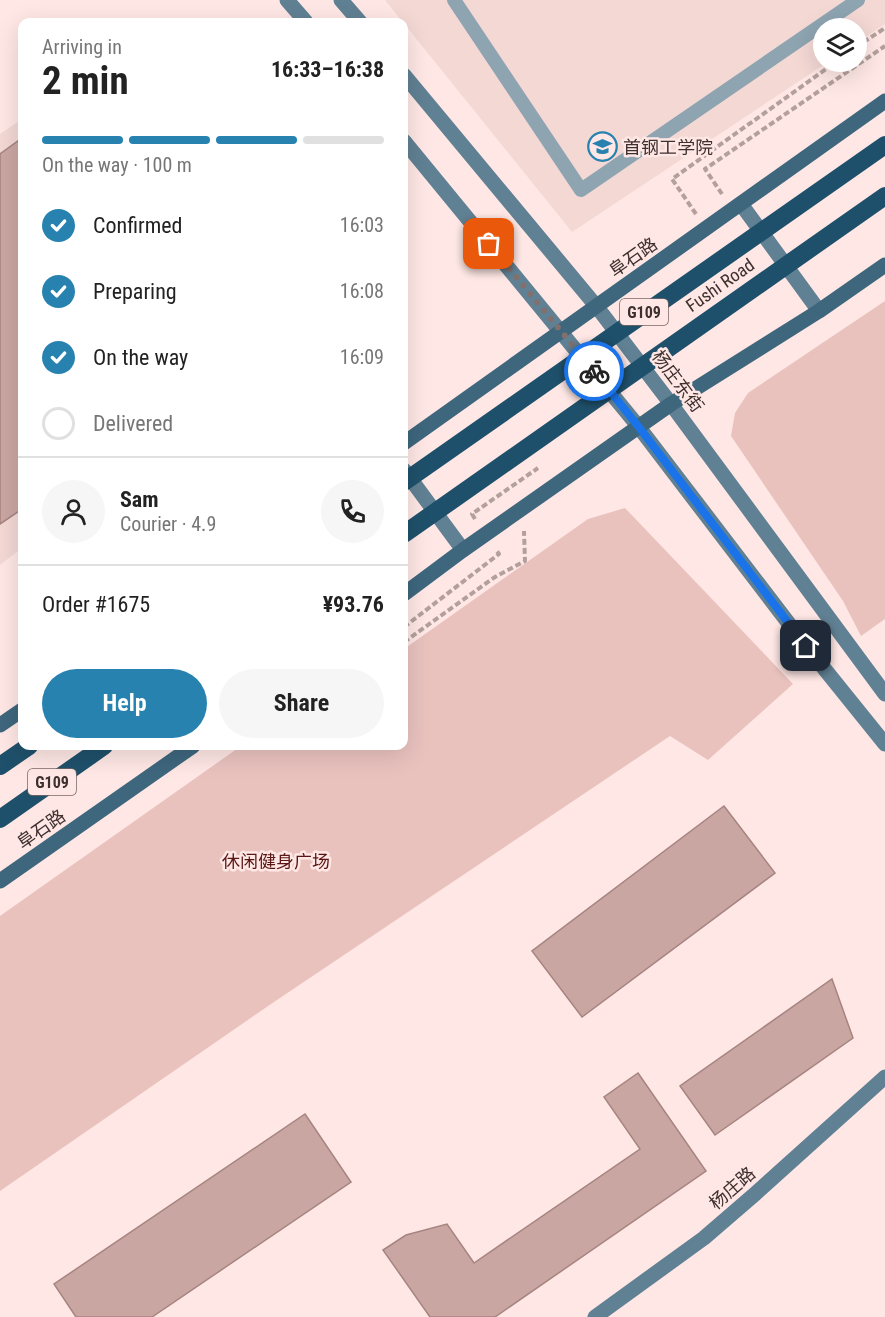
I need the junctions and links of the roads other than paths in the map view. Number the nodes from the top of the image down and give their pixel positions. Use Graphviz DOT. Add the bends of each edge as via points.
graph roads {
  1 [pos="287,0"];
  2 [pos="454,0"];
  3 [pos="858,0"];
  4 [pos="344,1"];
  5 [pos="303,18"];
  6 [pos="357,18"];
  7 [pos="408,80"];
  8 [pos="885,101"];
  9 [pos="885,145"];
  10 [pos="408,146"];
  11 [pos="885,196"];
  12 [pos="741,204"];
  13 [pos="885,265"];
  14 [pos="597,307"];
  15 [pos="819,311"];
  16 [pos="562,332"];
  17 [pos="671,404"];
  18 [pos="638,426"];
  19 [pos="408,440"];
  20 [pos="408,475"];
  21 [pos="408,479"];
  22 [pos="408,531"];
  23 [pos="463,550"];
  24 [pos="408,591"];
  25 [pos="885,694"];
  26 [pos="18,713"];
  27 [pos="0,725"];
  28 [pos="885,744"];
  29 [pos="23,750"];
  30 [pos="98,750"];
  31 [pos="187,750"];
  32 [pos="0,766"];
  33 [pos="0,819"];
  34 [pos="0,881"];
  35 [pos="885,1077"];
  36 [pos="595,1317"];
  1 -- 5 [label="street"];
  2 -- 3 [label="lane" via="581,190"];
  4 -- 6 [label="street"];
  7 -- 14 [label="street, 杨庄东街"];
  8 -- 12 [label="main road, 阜石路"];
  9 -- 21 [label="highway, Fushi Road / G109"];
  10 -- 16 [label="street"];
  11 -- 22 [label="highway, Fushi Road / G109"];
  12 -- 14 [label="main road, 阜石路"];
  12 -- 15 [label="street"];
  13 -- 15 [label="main road"];
  14 -- 16 [label="main road, 阜石路"];
  14 -- 17 [label="street, 杨庄东街"];
  15 -- 17 [label="main road"];
  16 -- 18 [label="street"];
  16 -- 19 [label="main road, 阜石路"];
  17 -- 18 [label="main road"];
  17 -- 25 [label="street, 杨庄东街"];
  18 -- 23 [label="main road"];
  18 -- 28 [label="street"];
  20 -- 23 [label="street"];
  23 -- 24 [label="main road"];
  26 -- 27 [label="main road"];
  29 -- 32 [label="highway, G109"];
  30 -- 33 [label="highway, G109"];
  31 -- 34 [label="main road, 阜石路"];
  35 -- 36 [label="street, 杨庄路" via="704,1238"];
}
